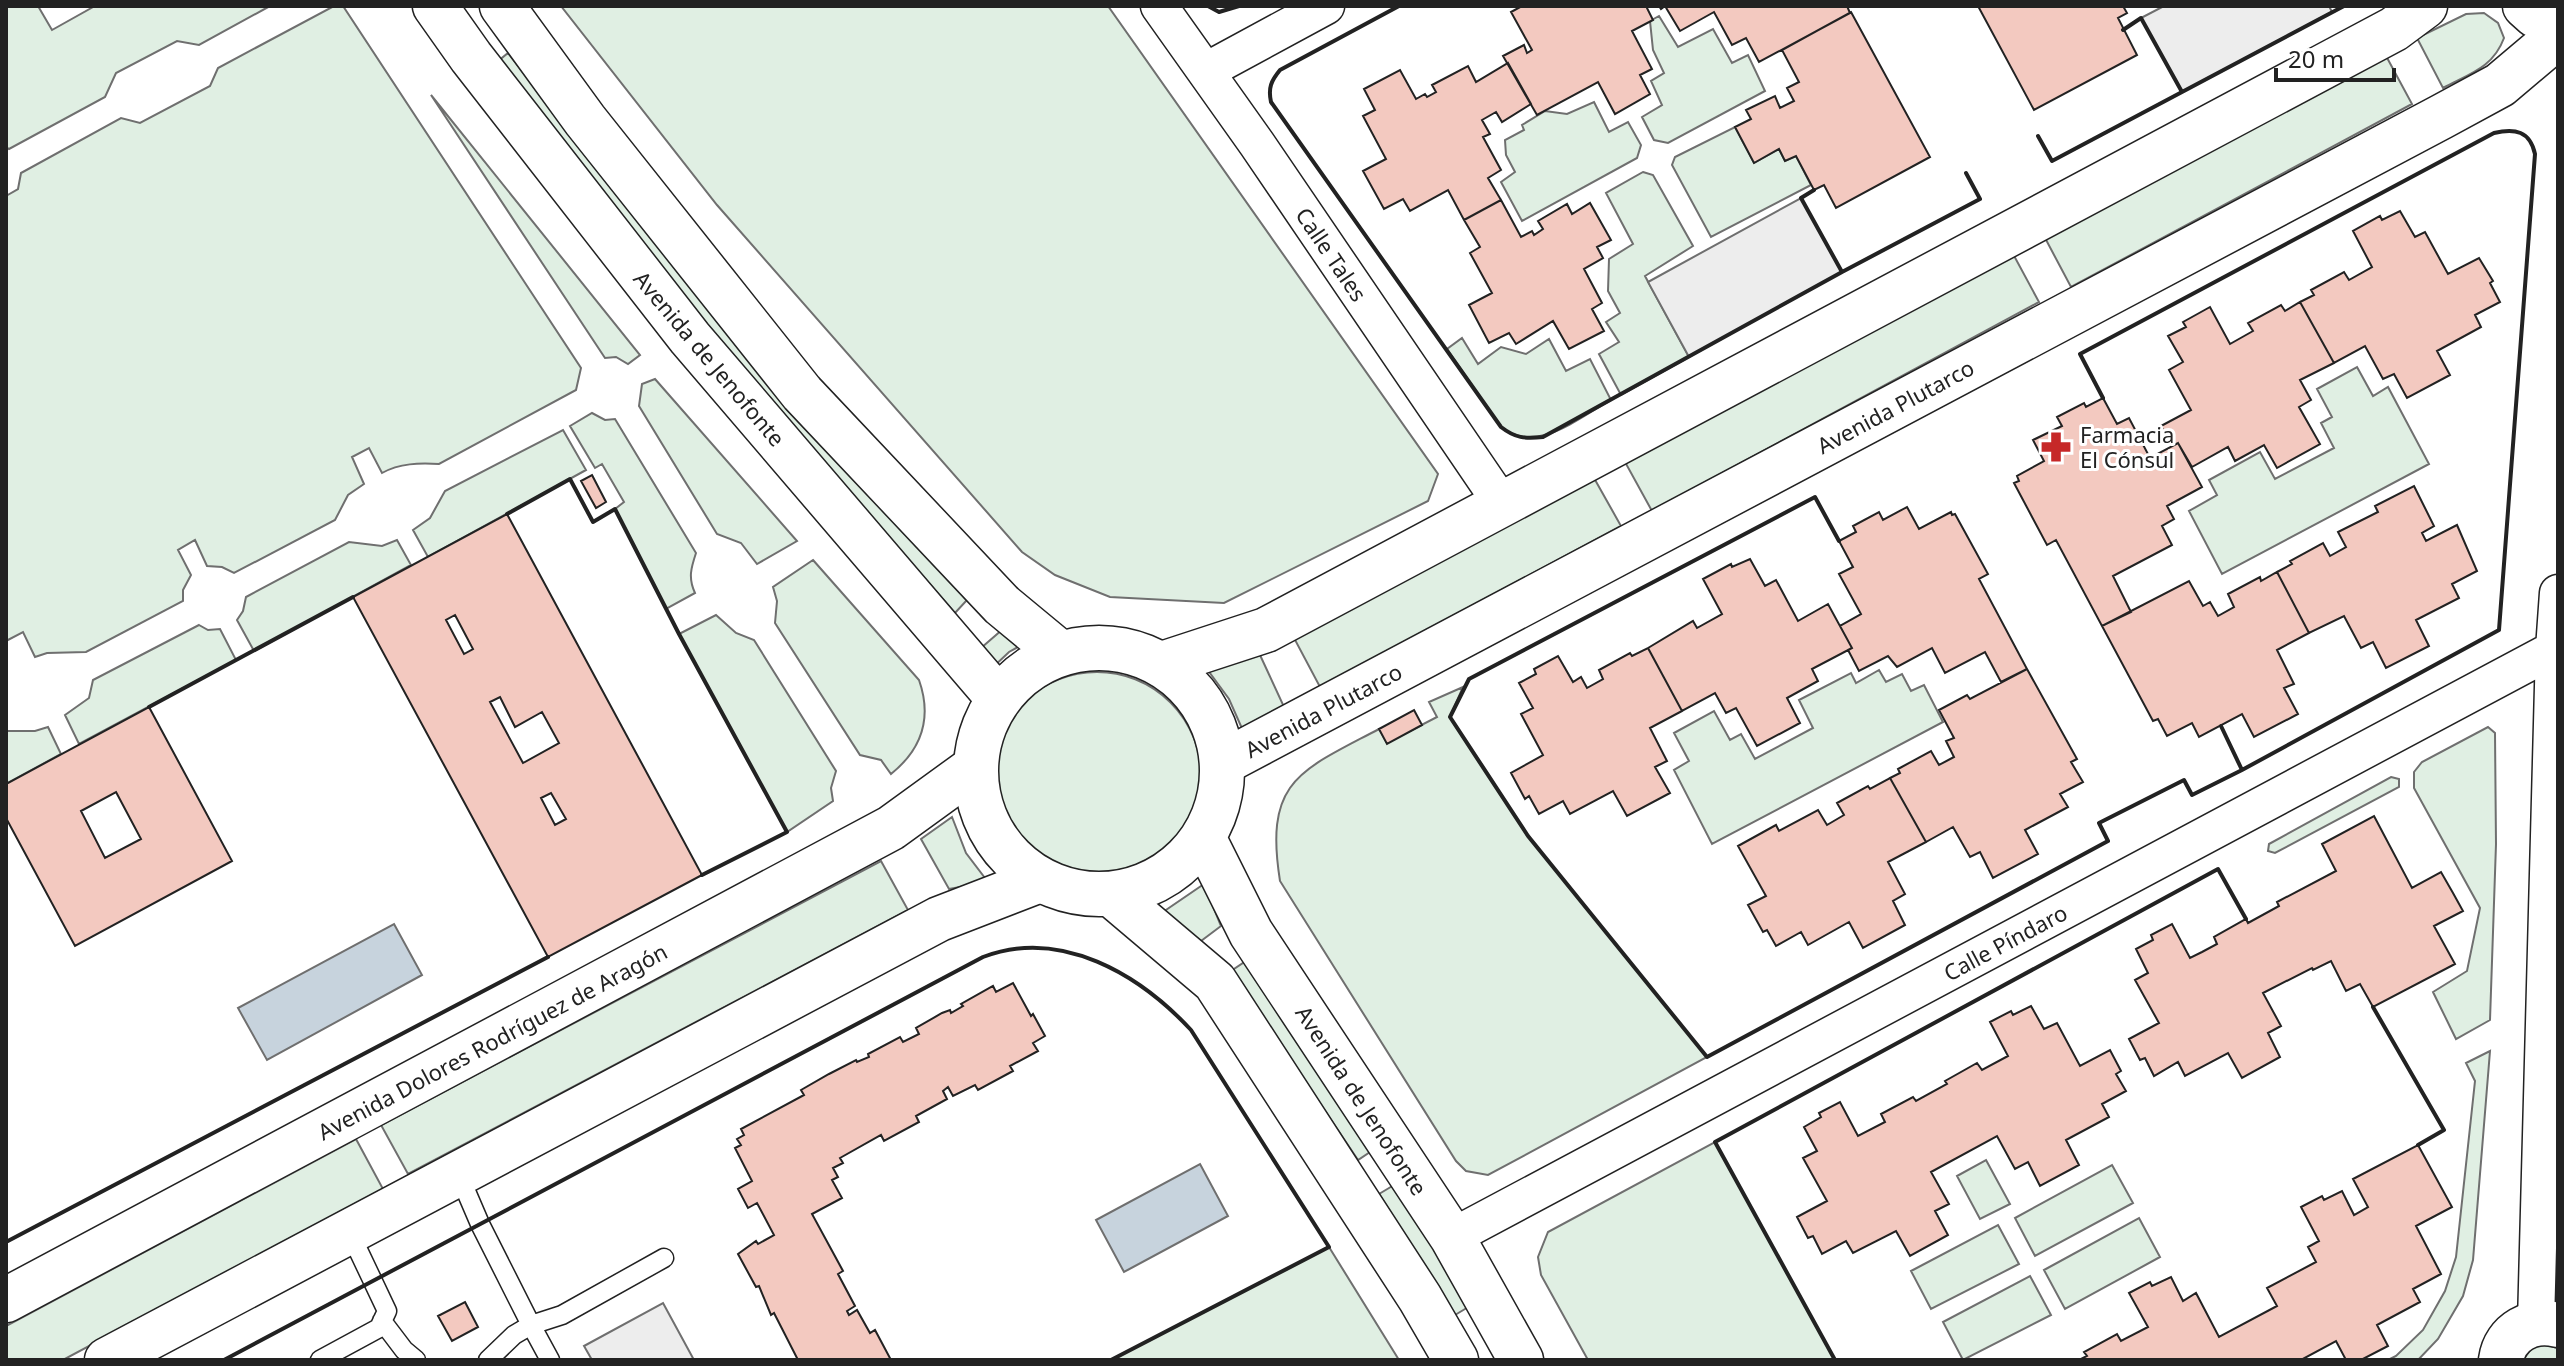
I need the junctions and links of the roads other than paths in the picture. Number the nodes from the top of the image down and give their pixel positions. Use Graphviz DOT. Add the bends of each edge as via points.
graph roads {
  1 [pos="435,6"];
  2 [pos="502,6"];
  3 [pos="1159,6"];
  4 [pos="1326,6"];
  5 [pos="2425,6"];
  6 [pos="2525,6"];
  7 [pos="2558,23"];
  8 [pos="2558,36"];
  9 [pos="1206,71"];
  10 [pos="1502,504"];
  11 [pos="2558,593"];
  12 [pos="2556,648"];
  13 [pos="1060,653"];
  14 [pos="1162,664"];
  15 [pos="999,699"];
  16 [pos="1224,762"];
  17 [pos="971,770"];
  18 [pos="1204,839"];
  19 [pos="1040,880"];
  20 [pos="1111,894"];
  21 [pos="459,1175"];
  22 [pos="350,1233"];
  23 [pos="1452,1237"];
  24 [pos="664,1258"];
  25 [pos="6,1300"];
  26 [pos="382,1321"];
  27 [pos="2547,1324"];
  28 [pos="531,1325"];
  29 [pos="107,1360"];
  30 [pos="320,1360"];
  31 [pos="416,1360"];
  32 [pos="488,1360"];
  33 [pos="550,1360"];
  34 [pos="1456,1360"];
  35 [pos="1521,1360"];
  36 [pos="2501,1360"];
  1 -- 15 [label="main road, Avenida de Jenofonte" via="690,338"];
  2 -- 13 [label="main road" via="585,120 802,393 1002,605"];
  3 -- 9 [label="street, Calle Tales"];
  4 -- 9 [label="street"];
  5 -- 10 [label="main road" via="2394,29"];
  6 -- 7 [label="main road"];
  8 -- 16 [label="main road, Avenida Plutarco" via="2500,85"];
  9 -- 10 [label="street, Calle Tales"];
  10 -- 14 [label="main road" via="1266,630"];
  11 -- 12 [label="street"];
  12 -- 23 [label="street, Calle Píndaro"];
  12 -- 27 [label="street"];
  13 -- 14 [label="main road" via="1111,647"];
  13 -- 15 [label="main road" via="1025,672"];
  14 -- 16 [label="main road" via="1185,680 1212,717"];
  15 -- 17 [label="main road" via="977,732"];
  16 -- 18 [label="main road" via="1222,795"];
  17 -- 19 [label="main road" via="983,814 1007,854"];
  17 -- 25 [label="main road, Avenida Dolores Rodríguez de Aragón" via="891,828"];
  18 -- 20 [label="main road" via="1165,876"];
  18 -- 23 [label="main road, Avenida de Jenofonte" via="1251,933"];
  19 -- 20 [label="main road" via="1089,895"];
  19 -- 21 [label="main road" via="939,919"];
  20 -- 34 [label="main road" via="1215,982"];
  21 -- 22 [label="main road"];
  21 -- 28 [label="lane"];
  22 -- 26 [label="lane" via="387,1311"];
  22 -- 29 [label="main road"];
  23 -- 35 [label="main road, Avenida de Jenofonte"];
  24 -- 28 [label="lane" via="562,1315"];
  26 -- 30 [label="lane" via="379,1328"];
  26 -- 31 [label="lane"];
  27 -- 36 [label="main road" via="2521,1329 2508,1340"];
  28 -- 32 [label="lane"];
  28 -- 33 [label="lane"];
}
